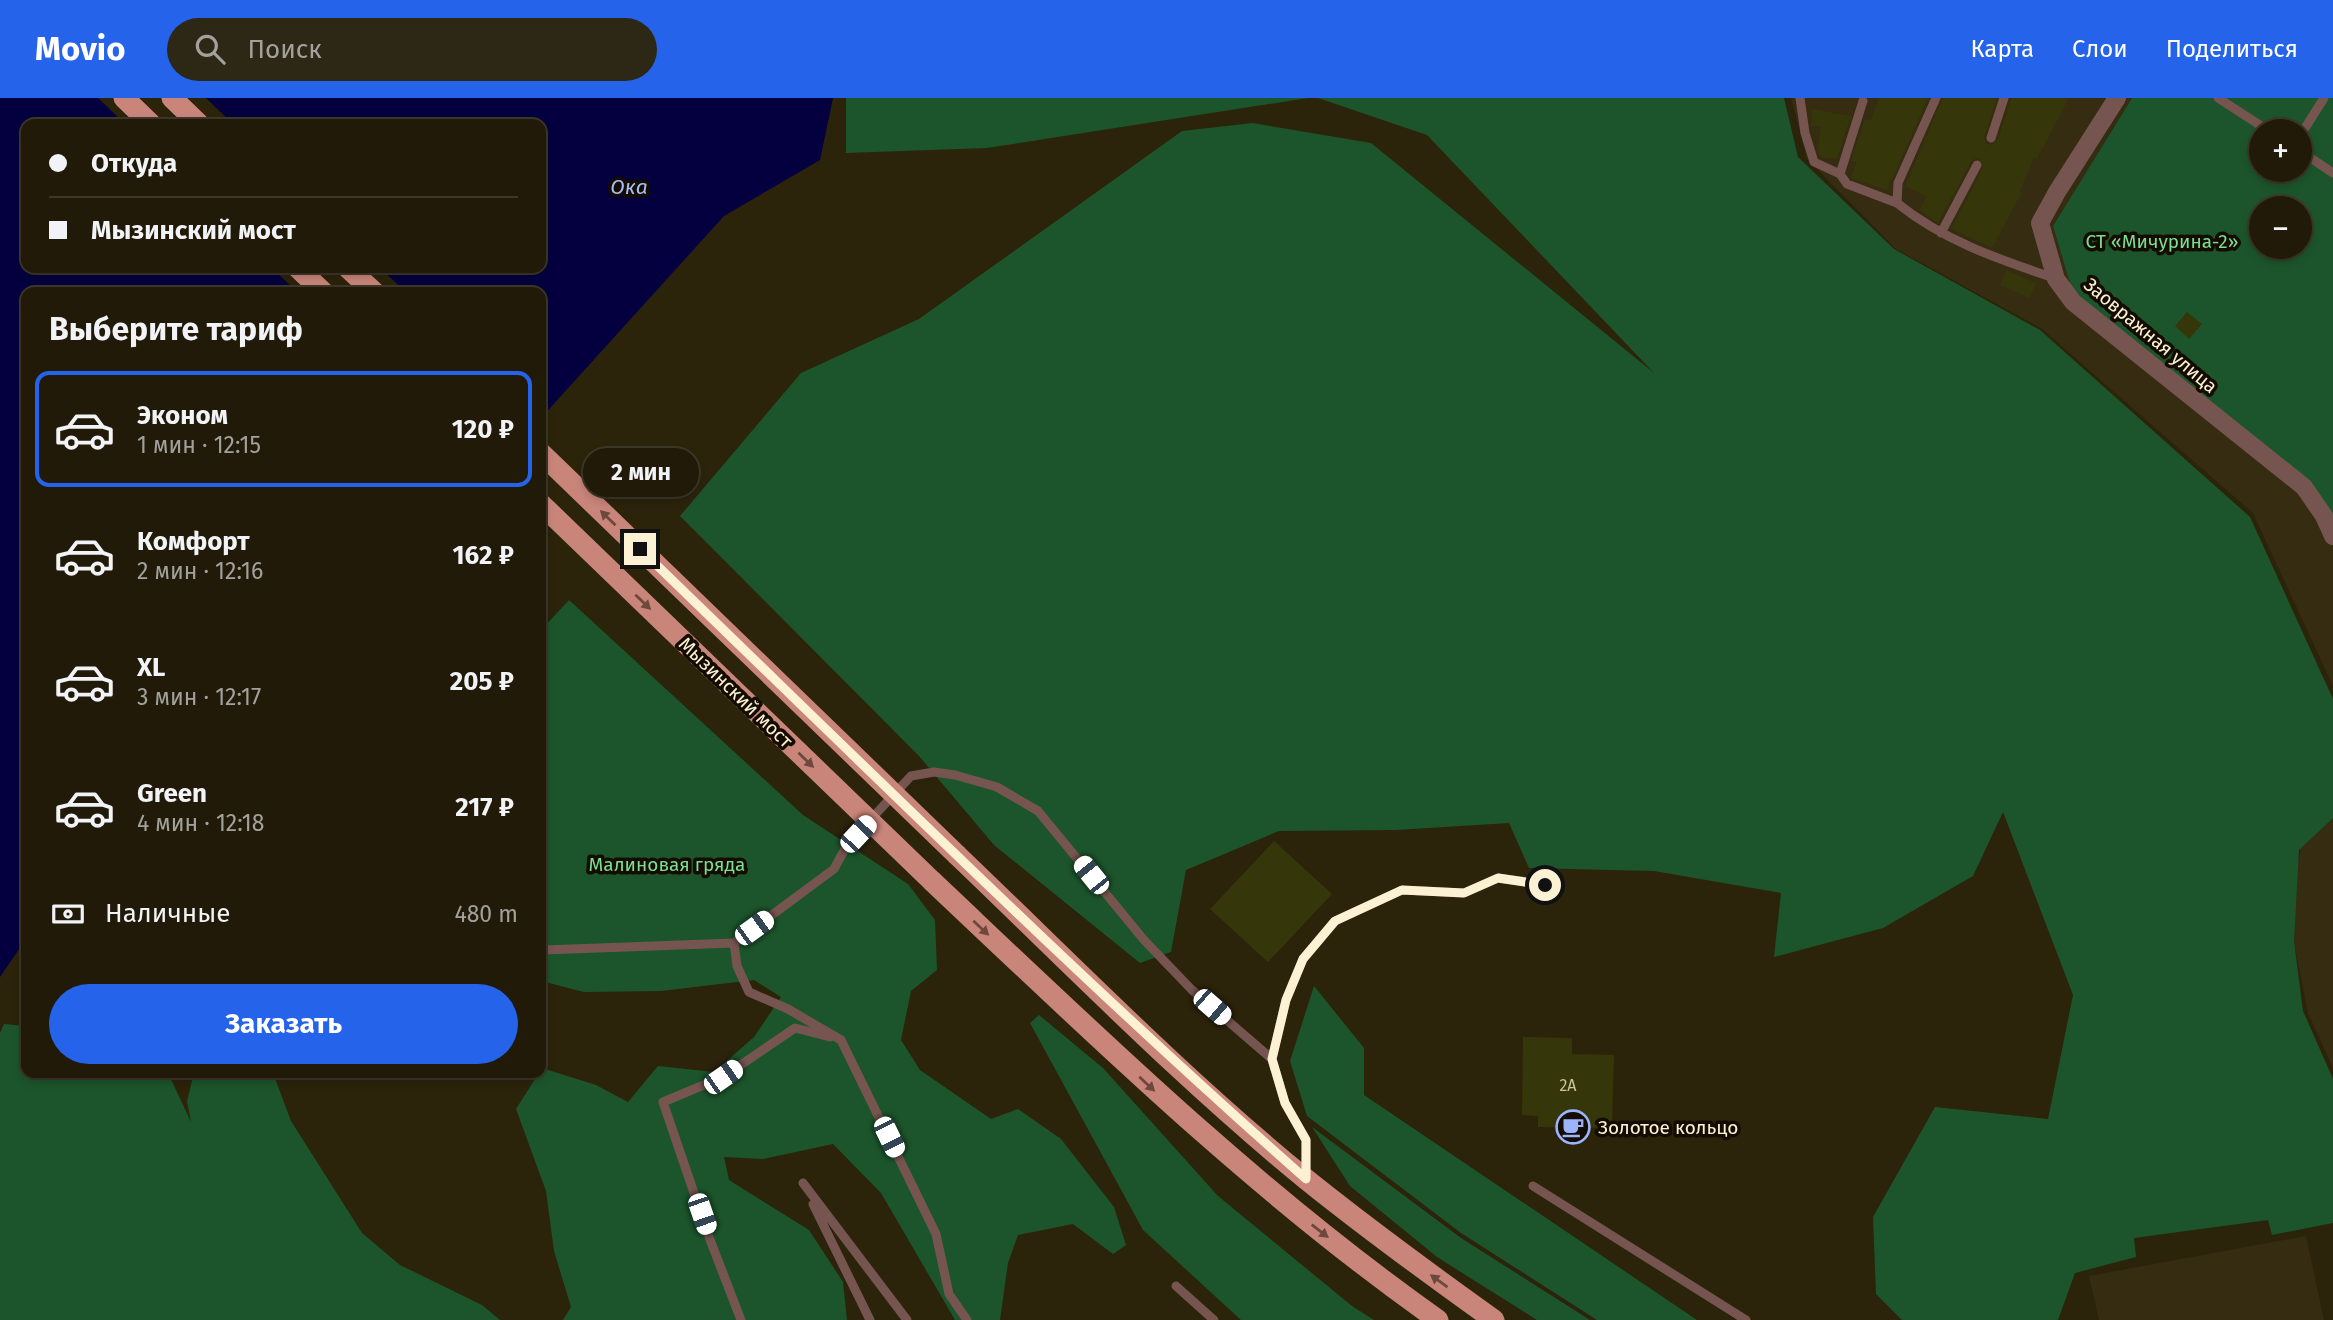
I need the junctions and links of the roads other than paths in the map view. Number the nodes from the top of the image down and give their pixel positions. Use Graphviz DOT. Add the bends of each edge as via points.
graph roads {
  1 [pos="124,98"];
  2 [pos="172,98"];
  3 [pos="1800,98"];
  4 [pos="1936,98"];
  5 [pos="2004,98"];
  6 [pos="2117,98"];
  7 [pos="2218,98"];
  8 [pos="2324,98"];
  9 [pos="1863,101"];
  10 [pos="146,119"];
  11 [pos="194,119"];
  12 [pos="2251,119"];
  13 [pos="2311,119"];
  14 [pos="1991,138"];
  15 [pos="2312,159"];
  16 [pos="1978,166"];
  17 [pos="2333,173"];
  18 [pos="1840,174"];
  19 [pos="1897,203"];
  20 [pos="1941,233"];
  21 [pos="303,273"];
  22 [pos="353,273"];
  23 [pos="2056,279"];
  24 [pos="318,287"];
  25 [pos="369,287"];
  26 [pos="546,458"];
  27 [pos="546,508"];
  28 [pos="2333,536"];
  29 [pos="1556,886"];
  30 [pos="734,943"];
  31 [pos="546,950"];
  32 [pos="841,1040"];
  33 [pos="1272,1059"];
  34 [pos="1306,1179"];
  35 [pos="1532,1186"];
  36 [pos="1176,1286"];
  37 [pos="741,1320"];
  38 [pos="870,1320"];
  39 [pos="907,1320"];
  40 [pos="967,1320"];
  41 [pos="1214,1320"];
  42 [pos="1438,1320"];
  43 [pos="1494,1320"];
  44 [pos="1746,1320"];
  1 -- 10 [label="main road"];
  2 -- 11 [label="main road"];
  3 -- 18 [label="lane" via="1814,162"];
  4 -- 19 [label="lane" via="1898,183"];
  5 -- 14 [label="lane"];
  6 -- 23 [label="street, Заовражная улица" via="2040,223"];
  7 -- 12 [label="lane"];
  8 -- 13 [label="lane"];
  9 -- 18 [label="lane"];
  15 -- 17 [label="lane"];
  16 -- 20 [label="lane"];
  18 -- 19 [label="lane" via="1847,184"];
  19 -- 20 [label="lane"];
  20 -- 23 [label="lane"];
  21 -- 24 [label="main road"];
  22 -- 25 [label="main road"];
  23 -- 28 [label="street, Заовражная улица" via="2073,302 2304,487"];
  34 -- 26 [label="main road, Мызинский мост, one-way, bridge" via="1196,1082"];
  27 -- 42 [label="main road, Мызинский мост, one-way, bridge" via="1159,1094 1298,1214"];
  29 -- 33 [label="lane" via="1498,878 1464,893 1402,890 1335,921 1303,959 1286,1000"];
  30 -- 31 [label="lane"];
  30 -- 32 [label="lane" via="737,966 749,992"];
  30 -- 33 [label="lane" via="834,869 847,845 911,776 955,775 997,787 1038,811 1144,940 1192,990"];
  32 -- 37 [label="lane" via="795,1028 723,1077 663,1102"];
  32 -- 40 [label="lane" via="936,1234 949,1294"];
  33 -- 34 [label="lane" via="1285,1103 1306,1140"];
  43 -- 34 [label="main road, Мызинский мост, one-way"];
  35 -- 44 [label="lane"];
  36 -- 41 [label="lane"];
  38 -- 39 [label="lane" via="803,1184"];
}
